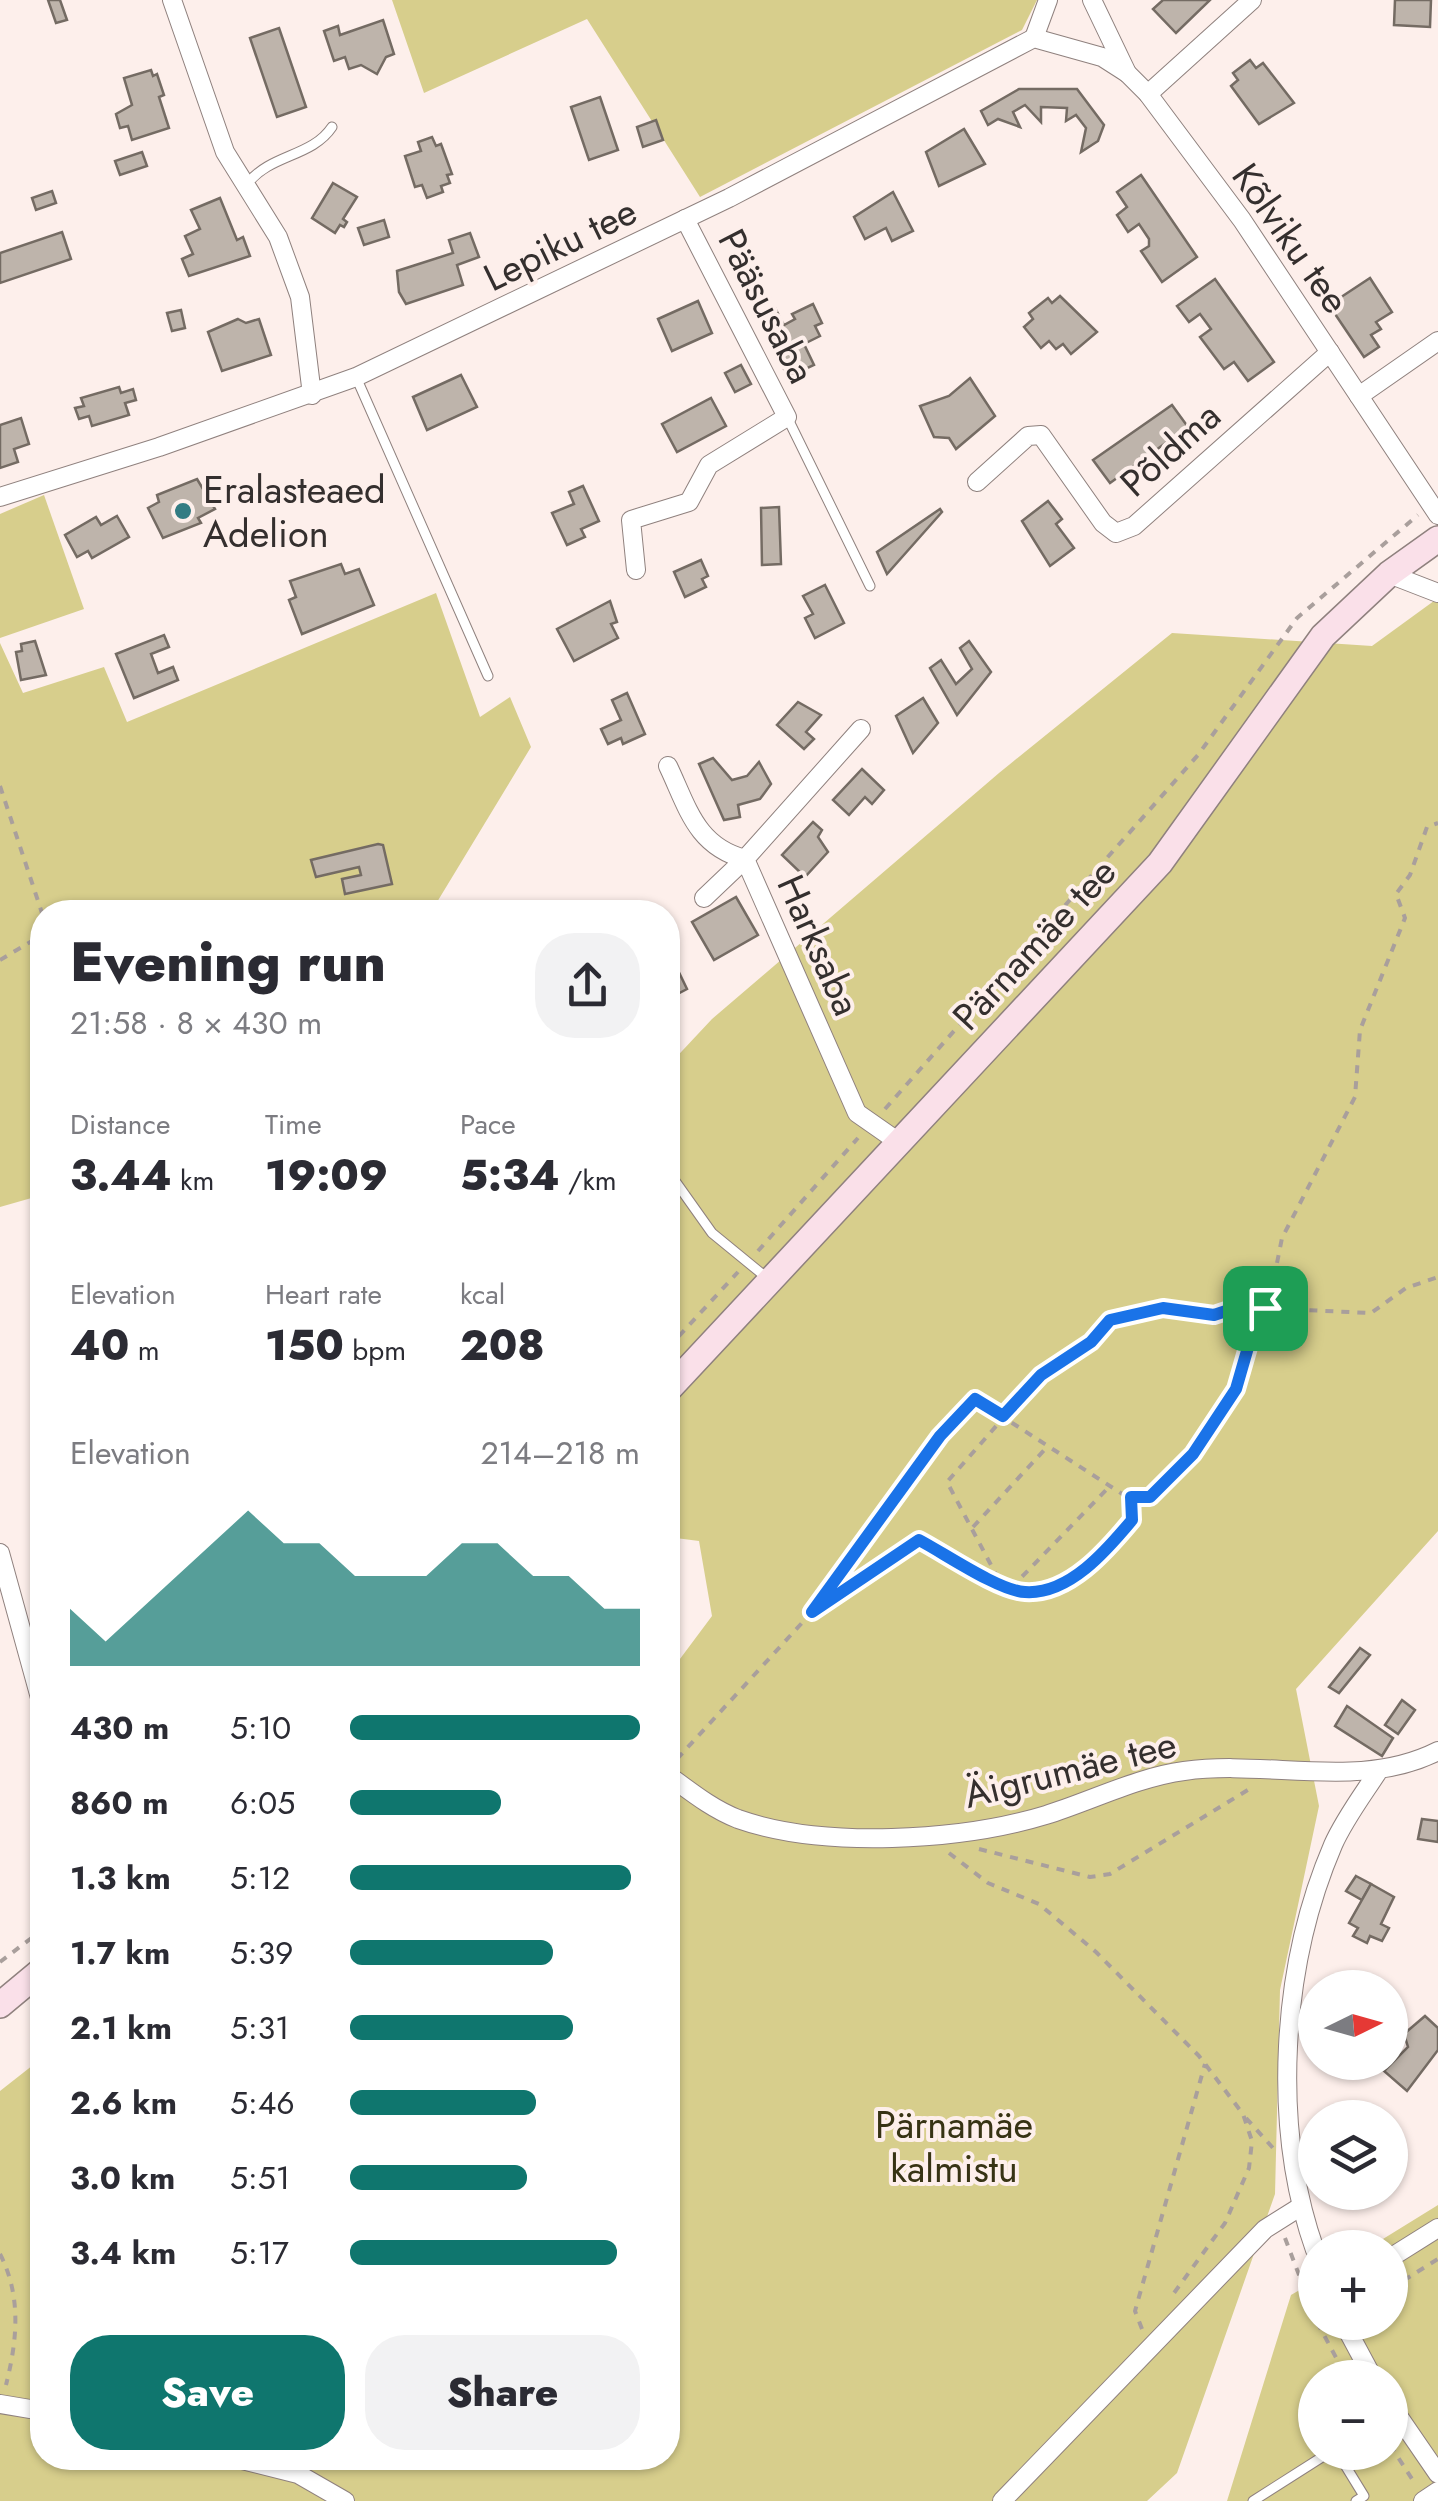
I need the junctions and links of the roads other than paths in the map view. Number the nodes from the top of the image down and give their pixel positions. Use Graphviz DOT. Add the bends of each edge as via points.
graph roads {
  1 [pos="172,0"];
  2 [pos="1048,0"];
  3 [pos="1092,0"];
  4 [pos="1252,0"];
  5 [pos="1034,38"];
  6 [pos="1127,73"];
  7 [pos="1148,94"];
  8 [pos="332,127"];
  9 [pos="248,183"];
  10 [pos="685,219"];
  11 [pos="1438,341"];
  12 [pos="1330,352"];
  13 [pos="356,377"];
  14 [pos="312,394"];
  15 [pos="1359,396"];
  16 [pos="788,417"];
  17 [pos="977,482"];
  18 [pos="0,497"];
  19 [pos="1435,510"];
  20 [pos="1438,539"];
  21 [pos="636,570"];
  22 [pos="1388,574"];
  23 [pos="870,586"];
  24 [pos="1438,593"];
  25 [pos="488,676"];
  26 [pos="861,729"];
  27 [pos="668,766"];
  28 [pos="746,858"];
  29 [pos="704,898"];
  30 [pos="900,1143"];
  31 [pos="680,1188"];
  32 [pos="772,1281"];
  33 [pos="680,1377"];
  34 [pos="0,1552"];
  35 [pos="30,1661"];
  36 [pos="1438,1751"];
  37 [pos="1376,1773"];
  38 [pos="680,1782"];
  39 [pos="30,1980"];
  40 [pos="0,2005"];
  41 [pos="1298,2196"];
  42 [pos="1298,2208"];
  43 [pos="1438,2228"];
  44 [pos="1408,2247"];
  45 [pos="1,2404"];
  46 [pos="30,2409"];
  47 [pos="1408,2432"];
  48 [pos="282,2470"];
  49 [pos="1304,2470"];
  50 [pos="1346,2470"];
  51 [pos="1438,2474"];
  52 [pos="346,2501"];
  53 [pos="1002,2501"];
  54 [pos="1253,2501"];
  55 [pos="1356,2501"];
  1 -- 9 [label="street" via="225,152"];
  2 -- 5 [label="street"];
  3 -- 6 [label="street, Kõlviku tee"];
  4 -- 7 [label="street"];
  5 -- 6 [label="street" via="1102,57"];
  5 -- 10 [label="street, Lepiku tee"];
  6 -- 7 [label="street, Kõlviku tee"];
  7 -- 12 [label="street, Kõlviku tee"];
  8 -- 9 [label="lane" via="321,143 262,166"];
  9 -- 14 [label="street" via="300,297"];
  10 -- 13 [label="street, Lepiku tee"];
  10 -- 16 [label="street, Pääsusaba"];
  11 -- 15 [label="street"];
  12 -- 15 [label="street, Kõlviku tee"];
  12 -- 17 [label="street, Põldma" via="1134,526 1116,532 1103,523 1040,435 1028,436"];
  13 -- 14 [label="street, Lepiku tee"];
  13 -- 25 [label="lane"];
  14 -- 18 [label="street, Lepiku tee"];
  15 -- 19 [label="street, Kõlviku tee"];
  16 -- 21 [label="street, Pääsusaba" via="710,465 689,502 630,520"];
  16 -- 23 [label="lane"];
  20 -- 22 [label="main road, Pärnamäe tee"];
  22 -- 24 [label="street"];
  22 -- 30 [label="main road, Pärnamäe tee" via="1323,636 1160,862"];
  26 -- 28 [label="street, Harksaba"];
  27 -- 28 [label="street" via="700,832 722,852"];
  28 -- 29 [label="street"];
  28 -- 30 [label="street, Harksaba" via="857,1113"];
  30 -- 32 [label="main road, Pärnamäe tee"];
  31 -- 32 [label="lane" via="712,1232"];
  32 -- 33 [label="main road, Pärnamäe tee"];
  34 -- 35 [label="street"];
  36 -- 37 [label="street, Äigrumäe tee"];
  37 -- 38 [label="street, Äigrumäe tee" via="1181,1771 1041,1816 926,1836 849,1838 771,1827 712,1807"];
  37 -- 41 [label="street" via="1325,1866 1291,1998 1287,2052"];
  39 -- 40 [label="main road"];
  42 -- 53 [label="street" via="1278,2218"];
  43 -- 44 [label="street"];
  45 -- 46 [label="street"];
  47 -- 51 [label="street"];
  48 -- 52 [label="street"];
  49 -- 54 [label="lane"];
  50 -- 55 [label="lane" via="1364,2496"];
}
